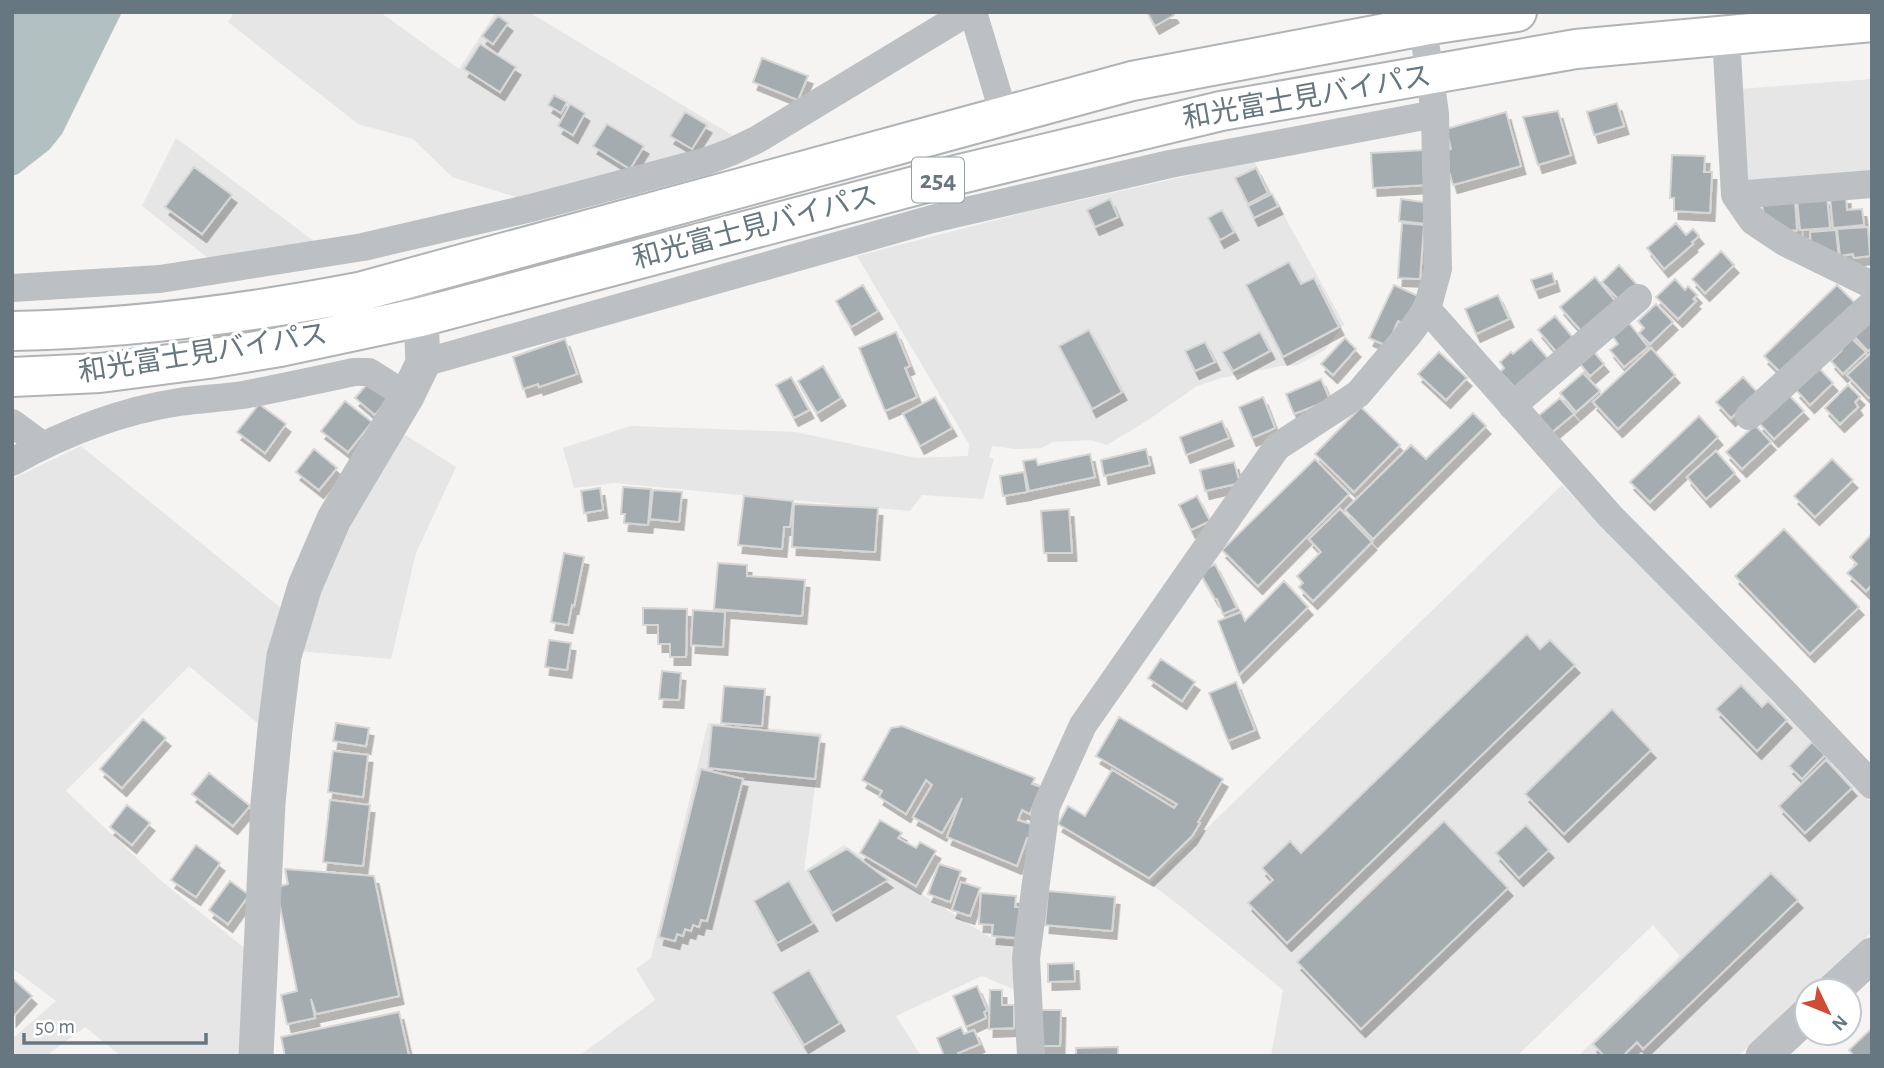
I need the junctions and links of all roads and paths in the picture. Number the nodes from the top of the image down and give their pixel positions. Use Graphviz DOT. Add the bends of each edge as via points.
graph roads {
  1 [pos="970,12"];
  2 [pos="1517,12"];
  3 [pos="1422,19"];
  4 [pos="1872,22"];
  5 [pos="1726,35"];
  6 [pos="1429,75"];
  7 [pos="1435,114"];
  8 [pos="1004,115"];
  9 [pos="1872,184"];
  10 [pos="1735,195"];
  11 [pos="410,279"];
  12 [pos="1872,285"];
  13 [pos="12,288"];
  14 [pos="1637,298"];
  15 [pos="1872,304"];
  16 [pos="1427,309"];
  17 [pos="421,317"];
  18 [pos="12,331"];
  19 [pos="423,363"];
  20 [pos="12,377"];
  21 [pos="407,396"];
  22 [pos="1512,406"];
  23 [pos="1749,416"];
  24 [pos="12,423"];
  25 [pos="42,445"];
  26 [pos="12,462"];
  27 [pos="1872,785"];
  28 [pos="1872,955"];
  29 [pos="1848,977"];
  30 [pos="1793,1028"];
  31 [pos="256,1056"];
  32 [pos="1031,1056"];
  33 [pos="1763,1056"];
  1 -- 8 [label="street"];
  1 -- 13 [label="street" via="758,139 707,161 363,247 160,279"];
  2 -- 3 [label="highway, 和光富士見バイパス / 254"];
  3 -- 6 [label="street"];
  3 -- 8 [label="highway, 和光富士見バイパス / 254" via="1132,81"];
  4 -- 5 [label="highway, 和光富士見バイパス / 254"];
  5 -- 6 [label="highway, 和光富士見バイパス / 254" via="1576,49"];
  5 -- 10 [label="street"];
  6 -- 7 [label="street"];
  6 -- 17 [label="highway, 和光富士見バイパス / 254" via="1194,117"];
  7 -- 16 [label="street" via="1438,270"];
  7 -- 19 [label="street" via="1170,164 932,219"];
  8 -- 11 [label="highway, 和光富士見バイパス / 254"];
  9 -- 10 [label="street"];
  10 -- 12 [label="street" via="1753,221 1786,243"];
  11 -- 17 [label="street"];
  11 -- 18 [label="highway, 和光富士見バイパス / 254" via="224,316"];
  14 -- 22 [label="street"];
  15 -- 23 [label="street"];
  16 -- 22 [label="street"];
  16 -- 32 [label="street" via="1358,394 1277,447 1083,725 1046,807 1026,958"];
  17 -- 19 [label="street"];
  17 -- 20 [label="highway, 和光富士見バイパス / 254" via="208,359 100,373"];
  19 -- 21 [label="street"];
  21 -- 25 [label="street" via="369,372 354,372 146,408"];
  21 -- 31 [label="street" via="334,519 305,586 284,656 268,803"];
  22 -- 27 [label="street" via="1611,517"];
  24 -- 25 [label="street"];
  25 -- 26 [label="street"];
  28 -- 29 [label="street"];
  30 -- 33 [label="street"];
}
